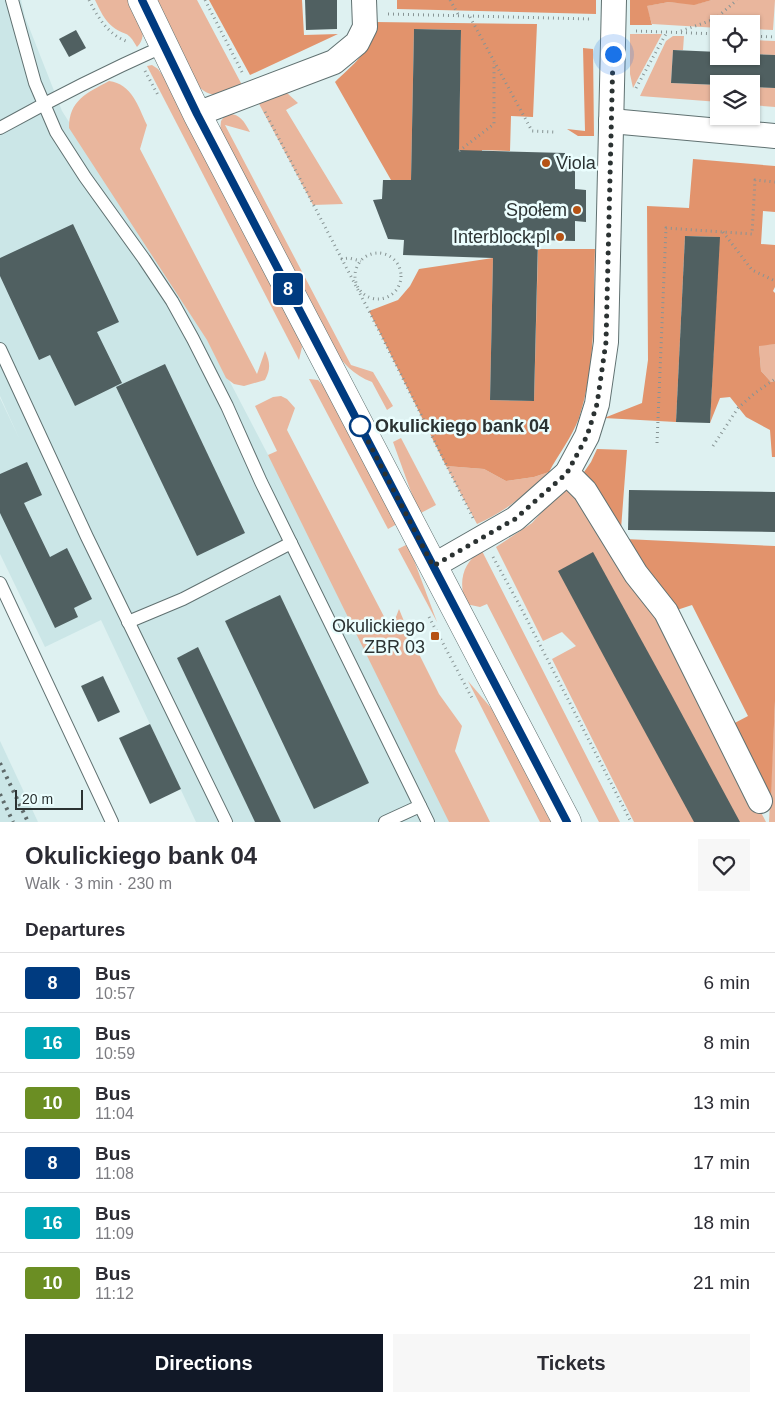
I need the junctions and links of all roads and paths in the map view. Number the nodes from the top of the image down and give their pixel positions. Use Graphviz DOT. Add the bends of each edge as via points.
graph roads {
  1 [pos="12,0"];
  2 [pos="89,0"];
  3 [pos="142,0"];
  4 [pos="206,0"];
  5 [pos="450,0"];
  6 [pos="614,0"];
  7 [pos="737,0"];
  8 [pos="365,7"];
  9 [pos="459,16"];
  10 [pos="470,16"];
  11 [pos="600,19"];
  12 [pos="634,31"];
  13 [pos="667,32"];
  14 [pos="678,32"];
  15 [pos="710,34"];
  16 [pos="760,36"];
  17 [pos="775,37"];
  18 [pos="119,39"];
  19 [pos="164,46"];
  20 [pos="494,62"];
  21 [pos="252,92"];
  22 [pos="633,94"];
  23 [pos="43,104"];
  24 [pos="197,114"];
  25 [pos="611,121"];
  26 [pos="0,128"];
  27 [pos="555,132"];
  28 [pos="775,136"];
  29 [pos="459,151"];
  30 [pos="775,182"];
  31 [pos="723,232"];
  32 [pos="341,259"];
  33 [pos="361,261"];
  34 [pos="775,281"];
  35 [pos="371,298"];
  36 [pos="364,302"];
  37 [pos="0,349"];
  38 [pos="775,379"];
  39 [pos="657,443"];
  40 [pos="713,446"];
  41 [pos="567,473"];
  42 [pos="482,538"];
  43 [pos="292,543"];
  44 [pos="433,566"];
  45 [pos="0,583"];
  46 [pos="128,622"];
  47 [pos="760,800"];
  48 [pos="420,806"];
  49 [pos="112,822"];
  50 [pos="226,822"];
  51 [pos="385,822"];
  52 [pos="428,822"];
  53 [pos="567,822"];
  54 [pos="631,822"];
  1 -- 23 [label="lane"];
  2 -- 18 [label="path" via="98,18"];
  3 -- 19 [label="street"];
  4 -- 21 [label="path"];
  5 -- 9 [label="path"];
  6 -- 25 [label="street"];
  7 -- 14 [label="path" via="714,19"];
  8 -- 9 [label="path"];
  8 -- 21 [label="street" via="365,27 357,43 334,62"];
  9 -- 10 [label="path"];
  10 -- 11 [label="path"];
  10 -- 20 [label="path"];
  12 -- 13 [label="path"];
  13 -- 14 [label="path"];
  13 -- 22 [label="path"];
  14 -- 15 [label="path"];
  16 -- 17 [label="path"];
  19 -- 23 [label="lane"];
  19 -- 24 [label="street"];
  20 -- 27 [label="path" via="532,131"];
  20 -- 29 [label="path" via="494,124"];
  21 -- 24 [label="street"];
  21 -- 32 [label="path"];
  23 -- 26 [label="lane"];
  23 -- 43 [label="lane" via="68,152 184,321"];
  24 -- 44 [label="street"];
  25 -- 28 [label="street"];
  25 -- 41 [label="street" via="606,342 597,404 587,436"];
  30 -- 31 [label="path" via="755,180 752,234"];
  31 -- 34 [label="path" via="752,270"];
  31 -- 39 [label="path" via="666,228"];
  32 -- 33 [label="path"];
  32 -- 36 [label="path"];
  33 -- 35 [label="path" via="357,267 356,282 359,289"];
  33 -- 35 [label="path" via="374,253 389,255 401,274 401,281 393,294"];
  35 -- 36 [label="path"];
  36 -- 42 [label="path"];
  37 -- 46 [label="lane"];
  38 -- 40 [label="path" via="738,408"];
  41 -- 42 [label="street" via="515,519"];
  41 -- 47 [label="street" via="585,491 636,574 666,612"];
  42 -- 44 [label="street"];
  42 -- 54 [label="path"];
  43 -- 46 [label="lane" via="183,599"];
  43 -- 48 [label="lane"];
  44 -- 53 [label="street"];
  45 -- 49 [label="lane"];
  46 -- 50 [label="lane"];
  48 -- 51 [label="lane"];
  48 -- 52 [label="lane"];
}
